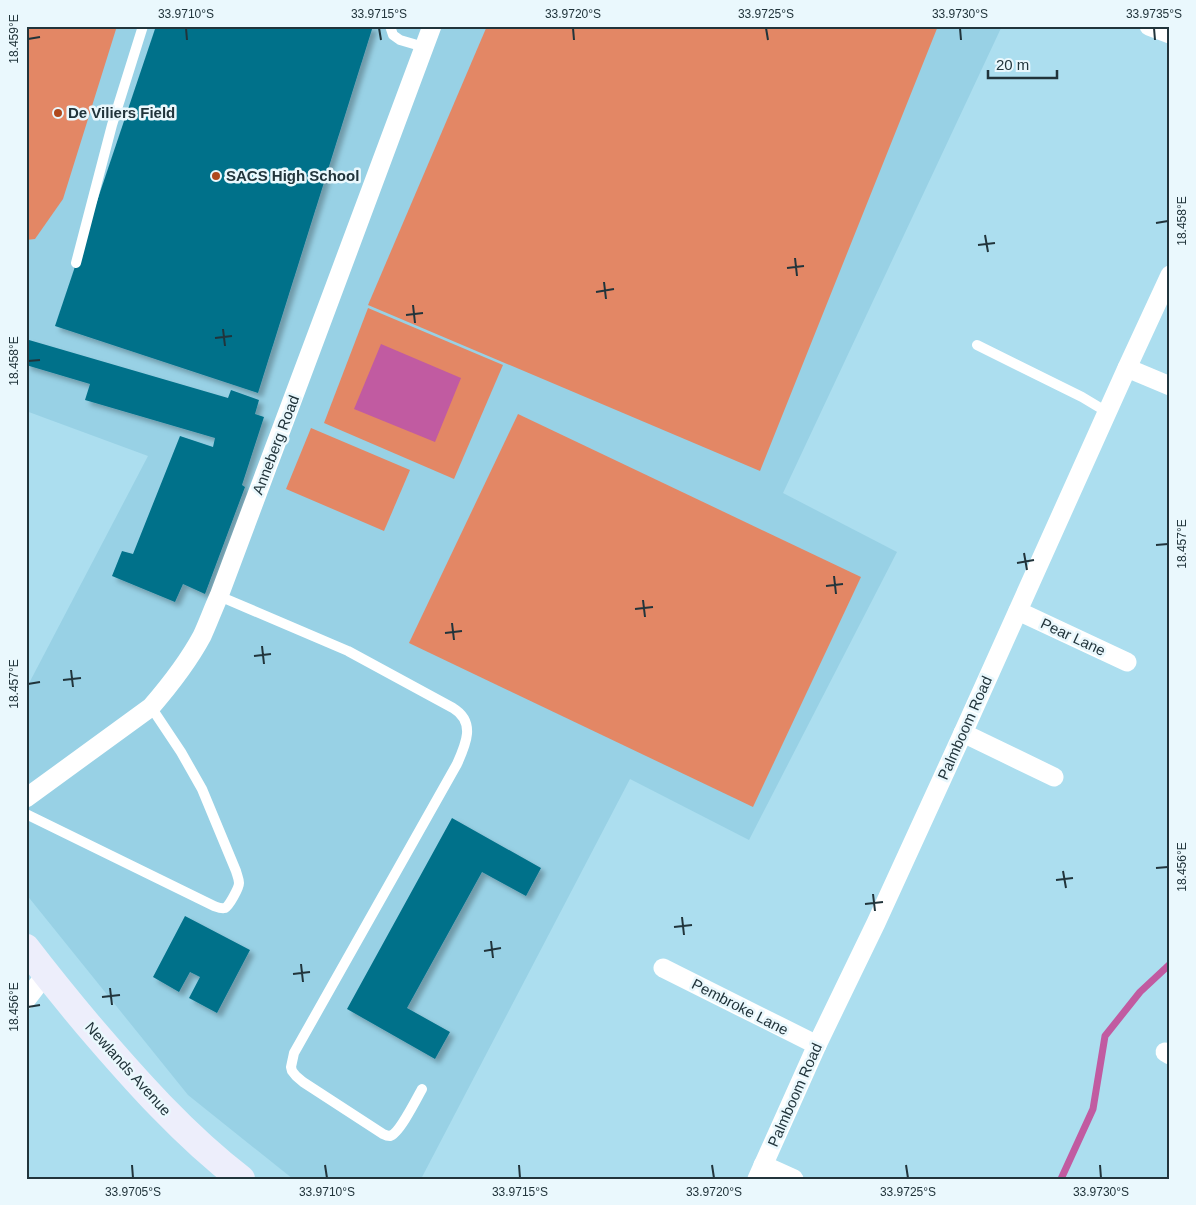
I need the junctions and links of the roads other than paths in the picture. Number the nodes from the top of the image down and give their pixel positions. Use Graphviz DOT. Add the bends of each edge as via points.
graph roads {
  1 [pos="143,26"];
  2 [pos="390,26"];
  3 [pos="432,26"];
  4 [pos="1149,26"];
  5 [pos="1170,34"];
  6 [pos="424,47"];
  7 [pos="76,263"];
  8 [pos="1170,275"];
  9 [pos="977,345"];
  10 [pos="1127,368"];
  11 [pos="1170,386"];
  12 [pos="1107,412"];
  13 [pos="219,596"];
  14 [pos="1018,611"];
  15 [pos="1127,662"];
  16 [pos="151,707"];
  17 [pos="963,733"];
  18 [pos="1054,777"];
  19 [pos="26,798"];
  20 [pos="26,814"];
  21 [pos="26,948"];
  22 [pos="663,968"];
  23 [pos="46,974"];
  24 [pos="26,1000"];
  25 [pos="817,1045"];
  26 [pos="422,1089"];
  27 [pos="760,1172"];
  28 [pos="229,1175"];
  29 [pos="794,1179"];
  1 -- 7 [label="lane" via="112,125"];
  2 -- 6 [label="lane" via="400,40"];
  3 -- 6 [label="street, Anneberg Road"];
  4 -- 5 [label="street"];
  6 -- 13 [label="street, Anneberg Road"];
  8 -- 10 [label="street, Palmboom Road"];
  9 -- 12 [label="lane"];
  10 -- 11 [label="street"];
  10 -- 12 [label="street, Palmboom Road"];
  12 -- 14 [label="street, Palmboom Road"];
  13 -- 16 [label="street, Anneberg Road" via="181,670"];
  13 -- 26 [label="lane" via="348,651 460,712 466,719 465,747 457,764 294,1053 291,1067 303,1082 387,1136 394,1135 400,1127"];
  14 -- 15 [label="street, Pear Lane"];
  14 -- 17 [label="street, Palmboom Road"];
  16 -- 19 [label="street, Anneberg Road"];
  16 -- 20 [label="lane" via="202,789 236,871 239,886 229,905 214,906"];
  17 -- 18 [label="street"];
  17 -- 25 [label="street, Palmboom Road"];
  21 -- 23 [label="main road, Newlands Avenue"];
  22 -- 25 [label="street, Pembroke Lane"];
  23 -- 24 [label="street"];
  23 -- 28 [label="main road, Newlands Avenue" via="149,1094"];
  25 -- 27 [label="street, Palmboom Road"];
  27 -- 29 [label="street"];
}
